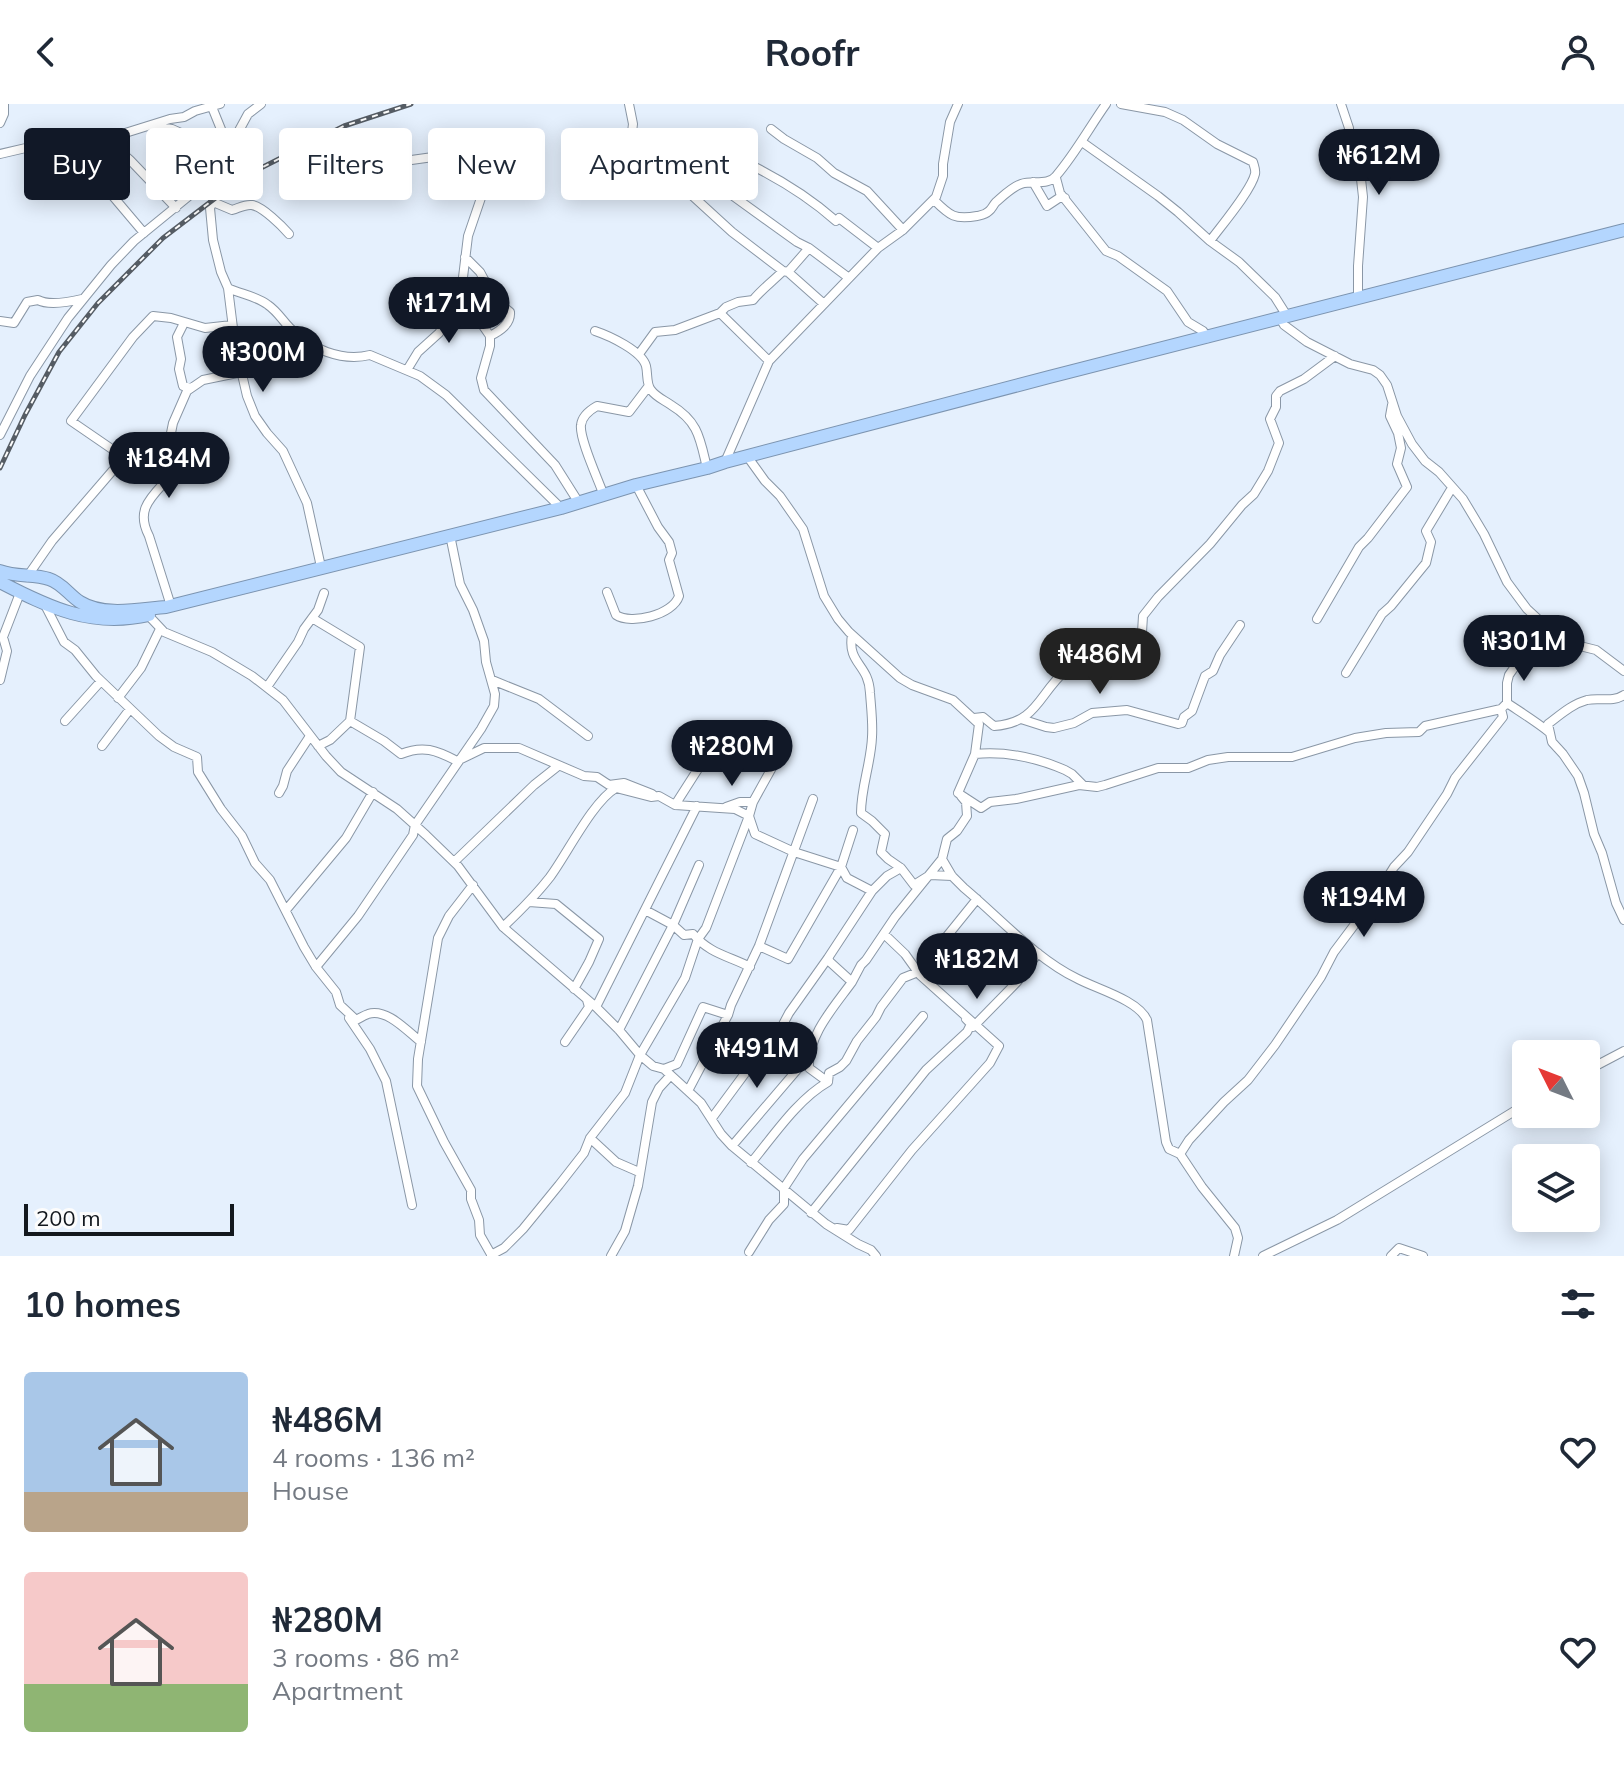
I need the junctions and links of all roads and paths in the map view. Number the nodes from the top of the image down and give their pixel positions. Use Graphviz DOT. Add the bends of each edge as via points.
graph roads {
  1 [pos="4,104"];
  2 [pos="261,104"];
  3 [pos="629,104"];
  4 [pos="958,104"];
  5 [pos="1106,104"];
  6 [pos="1121,104"];
  7 [pos="1131,104"];
  8 [pos="1341,104"];
  9 [pos="216,105"];
  10 [pos="246,107"];
  11 [pos="0,123"];
  12 [pos="151,126"];
  13 [pos="165,128"];
  14 [pos="223,128"];
  15 [pos="238,128"];
  16 [pos="632,128"];
  17 [pos="771,129"];
  18 [pos="130,132"];
  19 [pos="1082,142"];
  20 [pos="24,148"];
  21 [pos="0,154"];
  22 [pos="130,160"];
  23 [pos="412,160"];
  24 [pos="758,169"];
  25 [pos="1056,178"];
  26 [pos="1033,182"];
  27 [pos="1065,198"];
  28 [pos="116,200"];
  29 [pos="185,200"];
  30 [pos="697,200"];
  31 [pos="736,200"];
  32 [pos="934,200"];
  33 [pos="213,202"];
  34 [pos="176,208"];
  35 [pos="903,230"];
  36 [pos="1624,230"];
  37 [pos="144,233"];
  38 [pos="289,234"];
  39 [pos="1210,241"];
  40 [pos="809,248"];
  41 [pos="878,248"];
  42 [pos="465,257"];
  43 [pos="786,271"];
  44 [pos="849,278"];
  45 [pos="228,288"];
  46 [pos="1358,298"];
  47 [pos="84,299"];
  48 [pos="460,302"];
  49 [pos="824,304"];
  50 [pos="720,313"];
  51 [pos="1284,317"];
  52 [pos="0,321"];
  53 [pos="184,323"];
  54 [pos="232,325"];
  55 [pos="595,331"];
  56 [pos="490,336"];
  57 [pos="1208,338"];
  58 [pos="1317,347"];
  59 [pos="639,354"];
  60 [pos="1335,356"];
  61 [pos="769,361"];
  62 [pos="1321,367"];
  63 [pos="407,370"];
  64 [pos="242,372"];
  65 [pos="648,387"];
  66 [pos="191,388"];
  67 [pos="1392,402"];
  68 [pos="0,435"];
  69 [pos="747,456"];
  70 [pos="725,462"];
  71 [pos="707,468"];
  72 [pos="636,485"];
  73 [pos="1453,488"];
  74 [pos="604,496"];
  75 [pos="579,503"];
  76 [pos="561,508"];
  77 [pos="450,535"];
  78 [pos="321,567"];
  79 [pos="0,571"];
  80 [pos="27,577"];
  81 [pos="0,582"];
  82 [pos="607,592"];
  83 [pos="20,593"];
  84 [pos="324,593"];
  85 [pos="45,604"];
  86 [pos="169,606"];
  87 [pos="148,615"];
  88 [pos="312,618"];
  89 [pos="1317,619"];
  90 [pos="1541,622"];
  91 [pos="1240,625"];
  92 [pos="160,629"];
  93 [pos="852,635"];
  94 [pos="1562,637"];
  95 [pos="1522,656"];
  96 [pos="1624,671"];
  97 [pos="1346,673"];
  98 [pos="0,680"];
  99 [pos="492,680"];
  100 [pos="101,681"];
  101 [pos="267,687"];
  102 [pos="1624,695"];
  103 [pos="118,698"];
  104 [pos="1504,706"];
  105 [pos="130,709"];
  106 [pos="974,718"];
  107 [pos="1021,719"];
  108 [pos="65,721"];
  109 [pos="350,721"];
  110 [pos="1548,728"];
  111 [pos="310,736"];
  112 [pos="588,736"];
  113 [pos="719,736"];
  114 [pos="102,746"];
  115 [pos="318,746"];
  116 [pos="975,754"];
  117 [pos="457,761"];
  118 [pos="774,764"];
  119 [pos="558,766"];
  120 [pos="609,785"];
  121 [pos="1083,785"];
  122 [pos="373,792"];
  123 [pos="279,793"];
  124 [pos="958,793"];
  125 [pos="659,796"];
  126 [pos="813,799"];
  127 [pos="753,802"];
  128 [pos="675,805"];
  129 [pos="697,806"];
  130 [pos="717,809"];
  131 [pos="749,816"];
  132 [pos="415,825"];
  133 [pos="853,830"];
  134 [pos="571,843"];
  135 [pos="794,852"];
  136 [pos="942,859"];
  137 [pos="454,862"];
  138 [pos="699,865"];
  139 [pos="841,867"];
  140 [pos="901,868"];
  141 [pos="930,875"];
  142 [pos="952,876"];
  143 [pos="473,885"];
  144 [pos="872,891"];
  145 [pos="977,899"];
  146 [pos="529,902"];
  147 [pos="286,910"];
  148 [pos="645,910"];
  149 [pos="1624,920"];
  150 [pos="673,925"];
  151 [pos="503,927"];
  152 [pos="884,934"];
  153 [pos="698,939"];
  154 [pos="759,946"];
  155 [pos="1038,953"];
  156 [pos="828,958"];
  157 [pos="316,967"];
  158 [pos="750,967"];
  159 [pos="918,972"];
  160 [pos="852,982"];
  161 [pos="574,989"];
  162 [pos="946,998"];
  163 [pos="587,1000"];
  164 [pos="340,1005"];
  165 [pos="596,1007"];
  166 [pos="728,1015"];
  167 [pos="923,1016"];
  168 [pos="976,1024"];
  169 [pos="619,1030"];
  170 [pos="421,1042"];
  171 [pos="565,1042"];
  172 [pos="960,1042"];
  173 [pos="1624,1051"];
  174 [pos="640,1055"];
  175 [pos="808,1057"];
  176 [pos="1600,1064"];
  177 [pos="667,1072"];
  178 [pos="828,1082"];
  179 [pos="688,1091"];
  180 [pos="1512,1113"];
  181 [pos="712,1118"];
  182 [pos="590,1138"];
  183 [pos="732,1146"];
  184 [pos="1180,1154"];
  185 [pos="751,1163"];
  186 [pos="639,1172"];
  187 [pos="784,1188"];
  188 [pos="412,1205"];
  189 [pos="811,1213"];
  190 [pos="831,1227"];
  191 [pos="749,1252"];
  192 [pos="492,1255"];
  193 [pos="1272,1255"];
  194 [pos="611,1256"];
  195 [pos="875,1256"];
  196 [pos="1234,1256"];
  197 [pos="1391,1256"];
  198 [pos="1423,1256"];
  1 -- 11 [label="street"];
  2 -- 10 [label="street"];
  3 -- 16 [label="street"];
  4 -- 32 [label="street"];
  5 -- 19 [label="street"];
  6 -- 7 [label="street"];
  7 -- 39 [label="street" via="1183,120 1253,162 1256,172 1244,196"];
  8 -- 46 [label="street" via="1363,197"];
  9 -- 12 [label="street"];
  9 -- 14 [label="street"];
  10 -- 15 [label="street"];
  12 -- 13 [label="street"];
  12 -- 18 [label="street"];
  17 -- 35 [label="street" via="867,191"];
  19 -- 25 [label="street"];
  19 -- 39 [label="street"];
  20 -- 21 [label="street"];
  22 -- 34 [label="street"];
  23 -- 42 [label="street" via="433,157 483,162 488,167"];
  24 -- 41 [label="street"];
  25 -- 26 [label="street"];
  25 -- 27 [label="street"];
  26 -- 27 [label="street" via="1047,206"];
  26 -- 32 [label="street" via="1020,184 985,214 962,219"];
  27 -- 57 [label="street" via="1106,251 1167,291 1188,322"];
  28 -- 37 [label="street"];
  29 -- 34 [label="street"];
  30 -- 43 [label="street"];
  31 -- 40 [label="street"];
  32 -- 35 [label="street"];
  33 -- 38 [label="street" via="232,210 253,205"];
  33 -- 45 [label="street" via="213,240"];
  34 -- 37 [label="street"];
  35 -- 41 [label="street"];
  36 -- 46 [label="highway"];
  37 -- 47 [label="street"];
  39 -- 51 [label="street" via="1275,297"];
  40 -- 43 [label="street"];
  40 -- 44 [label="street"];
  41 -- 44 [label="street"];
  42 -- 48 [label="street"];
  42 -- 56 [label="street" via="495,300 510,312 506,324"];
  43 -- 49 [label="street"];
  43 -- 50 [label="street" via="753,300"];
  44 -- 49 [label="street"];
  45 -- 54 [label="street"];
  45 -- 63 [label="street" via="269,305 301,338 328,353 370,355"];
  46 -- 51 [label="highway"];
  47 -- 52 [label="street" via="27,302 14,323"];
  47 -- 68 [label="street" via="30,376"];
  48 -- 56 [label="street"];
  48 -- 63 [label="street"];
  49 -- 61 [label="street"];
  50 -- 59 [label="street" via="655,332"];
  50 -- 61 [label="street"];
  51 -- 57 [label="highway"];
  51 -- 58 [label="street" via="1284,325"];
  53 -- 54 [label="street" via="205,328"];
  53 -- 66 [label="street" via="177,337 179,369 183,386"];
  53 -- 80 [label="street" via="153,316 71,421 122,456"];
  54 -- 64 [label="street"];
  55 -- 59 [label="street"];
  56 -- 75 [label="street" via="481,378 484,390 555,465"];
  57 -- 69 [label="highway"];
  58 -- 60 [label="street"];
  58 -- 62 [label="street"];
  59 -- 65 [label="street"];
  60 -- 62 [label="street"];
  60 -- 67 [label="street" via="1380,375"];
  61 -- 70 [label="street"];
  62 -- 107 [label="street" via="1276,396 1270,419 1279,443 1268,471 1254,494 1143,616 1142,632 1064,671"];
  63 -- 76 [label="street" via="446,395"];
  64 -- 66 [label="street" via="203,380"];
  64 -- 78 [label="street" via="250,406 283,451 307,503"];
  65 -- 71 [label="street" via="695,426"];
  65 -- 74 [label="street" via="629,412 597,406 583,418 581,432"];
  66 -- 86 [label="street" via="173,423 174,443 162,471 163,484 143,515"];
  67 -- 73 [label="street" via="1412,444"];
  67 -- 89 [label="street" via="1390,416 1401,448 1397,464 1407,487 1359,547"];
  69 -- 70 [label="highway"];
  69 -- 93 [label="street" via="803,529 824,596"];
  70 -- 71 [label="highway"];
  71 -- 72 [label="highway"];
  72 -- 74 [label="highway"];
  72 -- 82 [label="street" via="669,542 678,602 662,613 626,620 616,615"];
  73 -- 90 [label="street" via="1507,582"];
  73 -- 97 [label="street" via="1426,531 1431,542 1426,563 1382,614"];
  74 -- 75 [label="highway"];
  75 -- 76 [label="highway"];
  76 -- 77 [label="highway"];
  77 -- 78 [label="highway"];
  77 -- 99 [label="street" via="460,584 484,641"];
  78 -- 86 [label="highway"];
  79 -- 80 [label="highway"];
  80 -- 86 [label="highway" via="55,582 81,602 101,609"];
  81 -- 83 [label="highway"];
  83 -- 85 [label="highway"];
  83 -- 98 [label="street" via="3,637 7,651"];
  84 -- 88 [label="street"];
  85 -- 87 [label="highway" via="100,620"];
  85 -- 100 [label="street" via="64,642"];
  86 -- 87 [label="highway"];
  87 -- 92 [label="street"];
  88 -- 101 [label="street"];
  88 -- 109 [label="street" via="360,647"];
  90 -- 94 [label="street"];
  90 -- 95 [label="street"];
  91 -- 107 [label="street" via="1205,676 1182,723 1127,710 1092,713 1054,728"];
  92 -- 101 [label="street" via="212,652"];
  92 -- 103 [label="street" via="141,668"];
  93 -- 106 [label="street" via="900,678 953,700"];
  93 -- 140 [label="street" via="852,654 868,677 873,735 861,813 885,834 881,852"];
  94 -- 95 [label="street"];
  94 -- 96 [label="street" via="1596,650"];
  95 -- 104 [label="street" via="1509,675"];
  99 -- 112 [label="street" via="539,699"];
  99 -- 117 [label="street" via="494,706"];
  100 -- 103 [label="street"];
  100 -- 108 [label="street"];
  101 -- 111 [label="street"];
  102 -- 110 [label="street" via="1577,704"];
  103 -- 105 [label="street"];
  104 -- 110 [label="street"];
  104 -- 121 [label="street" via="1419,732 1355,738 1292,757 1216,758 1188,768 1158,768 1097,787"];
  104 -- 184 [label="street" via="1503,717 1455,778 1371,911 1334,952 1275,1045"];
  105 -- 114 [label="street"];
  105 -- 147 [label="street" via="174,747 197,757 198,772"];
  106 -- 107 [label="street" via="983,717 994,726"];
  106 -- 116 [label="street" via="979,724"];
  109 -- 115 [label="street"];
  109 -- 117 [label="street" via="401,754 417,747"];
  110 -- 149 [label="street" via="1552,742 1578,776"];
  111 -- 115 [label="street"];
  111 -- 123 [label="street"];
  113 -- 128 [label="street"];
  115 -- 122 [label="street" via="341,772"];
  116 -- 121 [label="street" via="1017,754 1065,770"];
  116 -- 124 [label="street"];
  117 -- 119 [label="street" via="484,748 519,748"];
  117 -- 132 [label="street"];
  118 -- 127 [label="street"];
  119 -- 120 [label="street"];
  119 -- 137 [label="street"];
  120 -- 125 [label="street" via="624,783"];
  120 -- 134 [label="street"];
  121 -- 124 [label="street" via="981,808"];
  122 -- 132 [label="street"];
  122 -- 147 [label="street" via="346,838"];
  124 -- 136 [label="street" via="966,802 967,816 947,839"];
  125 -- 128 [label="street"];
  125 -- 134 [label="street" via="616,788"];
  126 -- 135 [label="street"];
  127 -- 130 [label="street"];
  127 -- 131 [label="street"];
  128 -- 129 [label="street"];
  129 -- 130 [label="street"];
  129 -- 148 [label="street"];
  130 -- 131 [label="street"];
  131 -- 135 [label="street" via="755,834"];
  131 -- 153 [label="street"];
  132 -- 137 [label="street"];
  132 -- 157 [label="street" via="358,916"];
  133 -- 139 [label="street"];
  134 -- 146 [label="street"];
  135 -- 139 [label="street"];
  135 -- 154 [label="street"];
  136 -- 141 [label="street"];
  136 -- 142 [label="street"];
  137 -- 143 [label="street"];
  138 -- 150 [label="street"];
  139 -- 144 [label="street" via="847,878"];
  139 -- 154 [label="street" via="788,959"];
  140 -- 141 [label="street" via="914,885"];
  140 -- 144 [label="street"];
  141 -- 142 [label="street"];
  141 -- 152 [label="street"];
  142 -- 145 [label="street"];
  143 -- 151 [label="street"];
  143 -- 170 [label="street" via="438,938"];
  144 -- 156 [label="street"];
  145 -- 155 [label="street"];
  145 -- 159 [label="street"];
  146 -- 151 [label="street"];
  146 -- 161 [label="street" via="556,904 599,939"];
  147 -- 157 [label="street"];
  148 -- 150 [label="street"];
  148 -- 165 [label="street"];
  150 -- 153 [label="street"];
  150 -- 169 [label="street"];
  151 -- 161 [label="street"];
  152 -- 159 [label="street"];
  152 -- 160 [label="street"];
  153 -- 158 [label="street" via="712,952"];
  153 -- 174 [label="street" via="685,978"];
  154 -- 158 [label="street"];
  155 -- 168 [label="street"];
  155 -- 184 [label="street" via="1143,1012 1166,1142"];
  156 -- 160 [label="street"];
  156 -- 181 [label="street" via="778,1034"];
  157 -- 164 [label="street"];
  158 -- 166 [label="street"];
  159 -- 162 [label="street"];
  159 -- 178 [label="street" via="903,978 846,1061 829,1073"];
  160 -- 175 [label="street" via="820,1027"];
  161 -- 163 [label="street"];
  162 -- 168 [label="street"];
  162 -- 189 [label="street" via="971,1024 967,1032 926,1070"];
  163 -- 165 [label="street"];
  163 -- 171 [label="street" via="589,1007"];
  164 -- 170 [label="street" via="356,1020 378,1013 395,1020"];
  164 -- 188 [label="street" via="386,1081"];
  165 -- 169 [label="street"];
  166 -- 177 [label="street" via="703,1007 677,1064"];
  166 -- 179 [label="street"];
  167 -- 187 [label="street"];
  168 -- 172 [label="street"];
  168 -- 190 [label="street" via="999,1046 990,1063 849,1230"];
  169 -- 174 [label="street"];
  170 -- 192 [label="street" via="417,1086 471,1190 480,1235"];
  173 -- 176 [label="street"];
  174 -- 177 [label="street"];
  174 -- 182 [label="street" via="625,1093"];
  175 -- 178 [label="street" via="809,1068"];
  175 -- 183 [label="street"];
  177 -- 179 [label="street"];
  177 -- 186 [label="street" via="652,1102"];
  178 -- 185 [label="street" via="814,1090"];
  179 -- 181 [label="street"];
  180 -- 193 [label="street"];
  181 -- 183 [label="street"];
  182 -- 186 [label="street" via="616,1162"];
  182 -- 192 [label="street" via="584,1153 523,1229"];
  183 -- 185 [label="street"];
  184 -- 196 [label="street" via="1235,1228"];
  185 -- 187 [label="street"];
  186 -- 194 [label="street" via="625,1231"];
  187 -- 189 [label="street"];
  187 -- 191 [label="street" via="784,1204"];
  189 -- 190 [label="street"];
  190 -- 195 [label="street"];
  197 -- 198 [label="street" via="1399,1248"];
}
